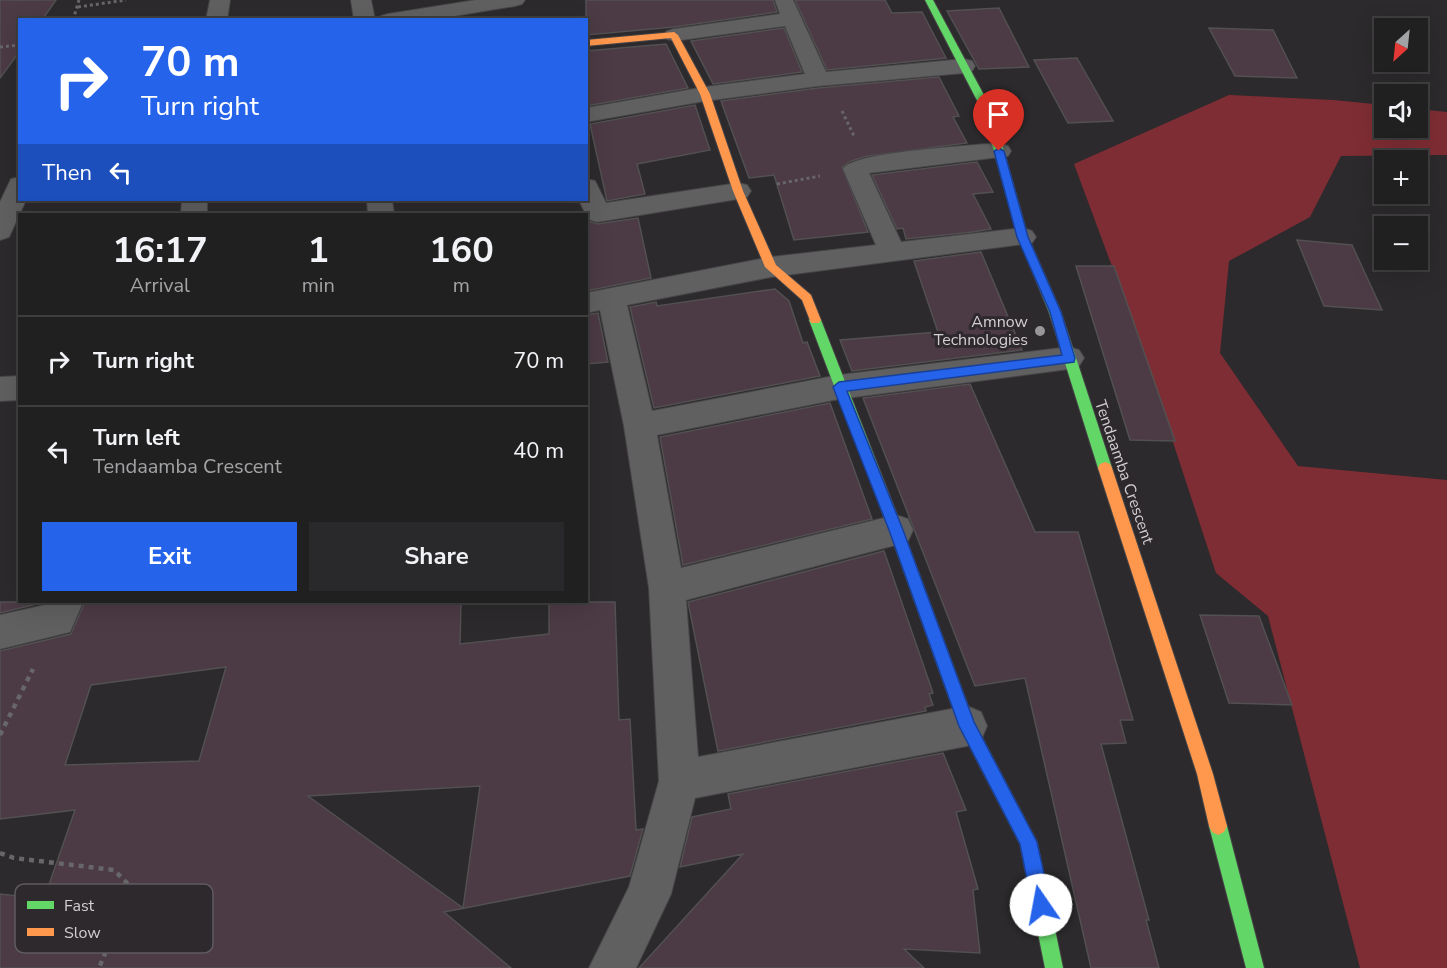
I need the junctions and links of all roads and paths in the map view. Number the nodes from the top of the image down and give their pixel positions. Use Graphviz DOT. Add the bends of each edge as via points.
graph roads {
  1 [pos="79,0"];
  2 [pos="126,0"];
  3 [pos="220,0"];
  4 [pos="361,0"];
  5 [pos="515,0"];
  6 [pos="522,0"];
  7 [pos="929,0"];
  8 [pos="78,7"];
  9 [pos="788,10"];
  10 [pos="74,18"];
  11 [pos="216,18"];
  12 [pos="365,18"];
  13 [pos="401,18"];
  14 [pos="528,18"];
  15 [pos="674,35"];
  16 [pos="588,43"];
  17 [pos="18,45"];
  18 [pos="0,46"];
  19 [pos="964,66"];
  20 [pos="818,79"];
  21 [pos="705,94"];
  22 [pos="588,115"];
  23 [pos="999,151"];
  24 [pos="861,166"];
  25 [pos="18,189"];
  26 [pos="738,191"];
  27 [pos="588,192"];
  28 [pos="0,231"];
  29 [pos="1023,237"];
  30 [pos="893,253"];
  31 [pos="771,267"];
  32 [pos="599,301"];
  33 [pos="1069,358"];
  34 [pos="839,387"];
  35 [pos="18,388"];
  36 [pos="0,389"];
  37 [pos="640,426"];
  38 [pos="896,530"];
  39 [pos="666,588"];
  40 [pos="61,611"];
  41 [pos="0,632"];
  42 [pos="967,726"];
  43 [pos="0,735"];
  44 [pos="679,781"];
  45 [pos="0,853"];
  46 [pos="128,884"];
  47 [pos="105,953"];
  48 [pos="99,968"];
  49 [pos="612,968"];
  50 [pos="1054,968"];
  51 [pos="1256,968"];
  1 -- 8 [label="path"];
  2 -- 8 [label="path"];
  3 -- 11 [label="street"];
  4 -- 12 [label="street"];
  5 -- 13 [label="street"];
  6 -- 14 [label="street"];
  7 -- 19 [label="street, Tendaamba Crescent"];
  8 -- 10 [label="path"];
  9 -- 15 [label="street"];
  9 -- 20 [label="street"];
  15 -- 16 [label="street"];
  15 -- 21 [label="street"];
  17 -- 18 [label="path"];
  19 -- 20 [label="street"];
  19 -- 23 [label="street, Tendaamba Crescent" via="988,112"];
  20 -- 21 [label="street"];
  20 -- 24 [label="path" via="831,88"];
  21 -- 22 [label="street"];
  21 -- 26 [label="street"];
  23 -- 24 [label="street"];
  23 -- 29 [label="street, Tendaamba Crescent"];
  24 -- 26 [label="path"];
  24 -- 30 [label="street"];
  25 -- 28 [label="street"];
  26 -- 27 [label="street" via="597,213"];
  26 -- 31 [label="street"];
  29 -- 30 [label="street"];
  29 -- 33 [label="street, Tendaamba Crescent" via="1055,312"];
  30 -- 31 [label="street"];
  31 -- 32 [label="street"];
  31 -- 34 [label="street" via="807,298"];
  32 -- 37 [label="street"];
  33 -- 34 [label="street"];
  33 -- 51 [label="street, Tendaamba Crescent" via="1205,774"];
  34 -- 37 [label="street"];
  34 -- 38 [label="street"];
  35 -- 36 [label="street"];
  37 -- 39 [label="street"];
  38 -- 39 [label="street"];
  38 -- 42 [label="street"];
  39 -- 44 [label="street"];
  40 -- 41 [label="street"];
  40 -- 43 [label="path"];
  42 -- 44 [label="street"];
  42 -- 50 [label="street" via="1028,842"];
  44 -- 49 [label="street" via="649,894"];
  45 -- 46 [label="path" via="114,870"];
  47 -- 48 [label="path"];
}
